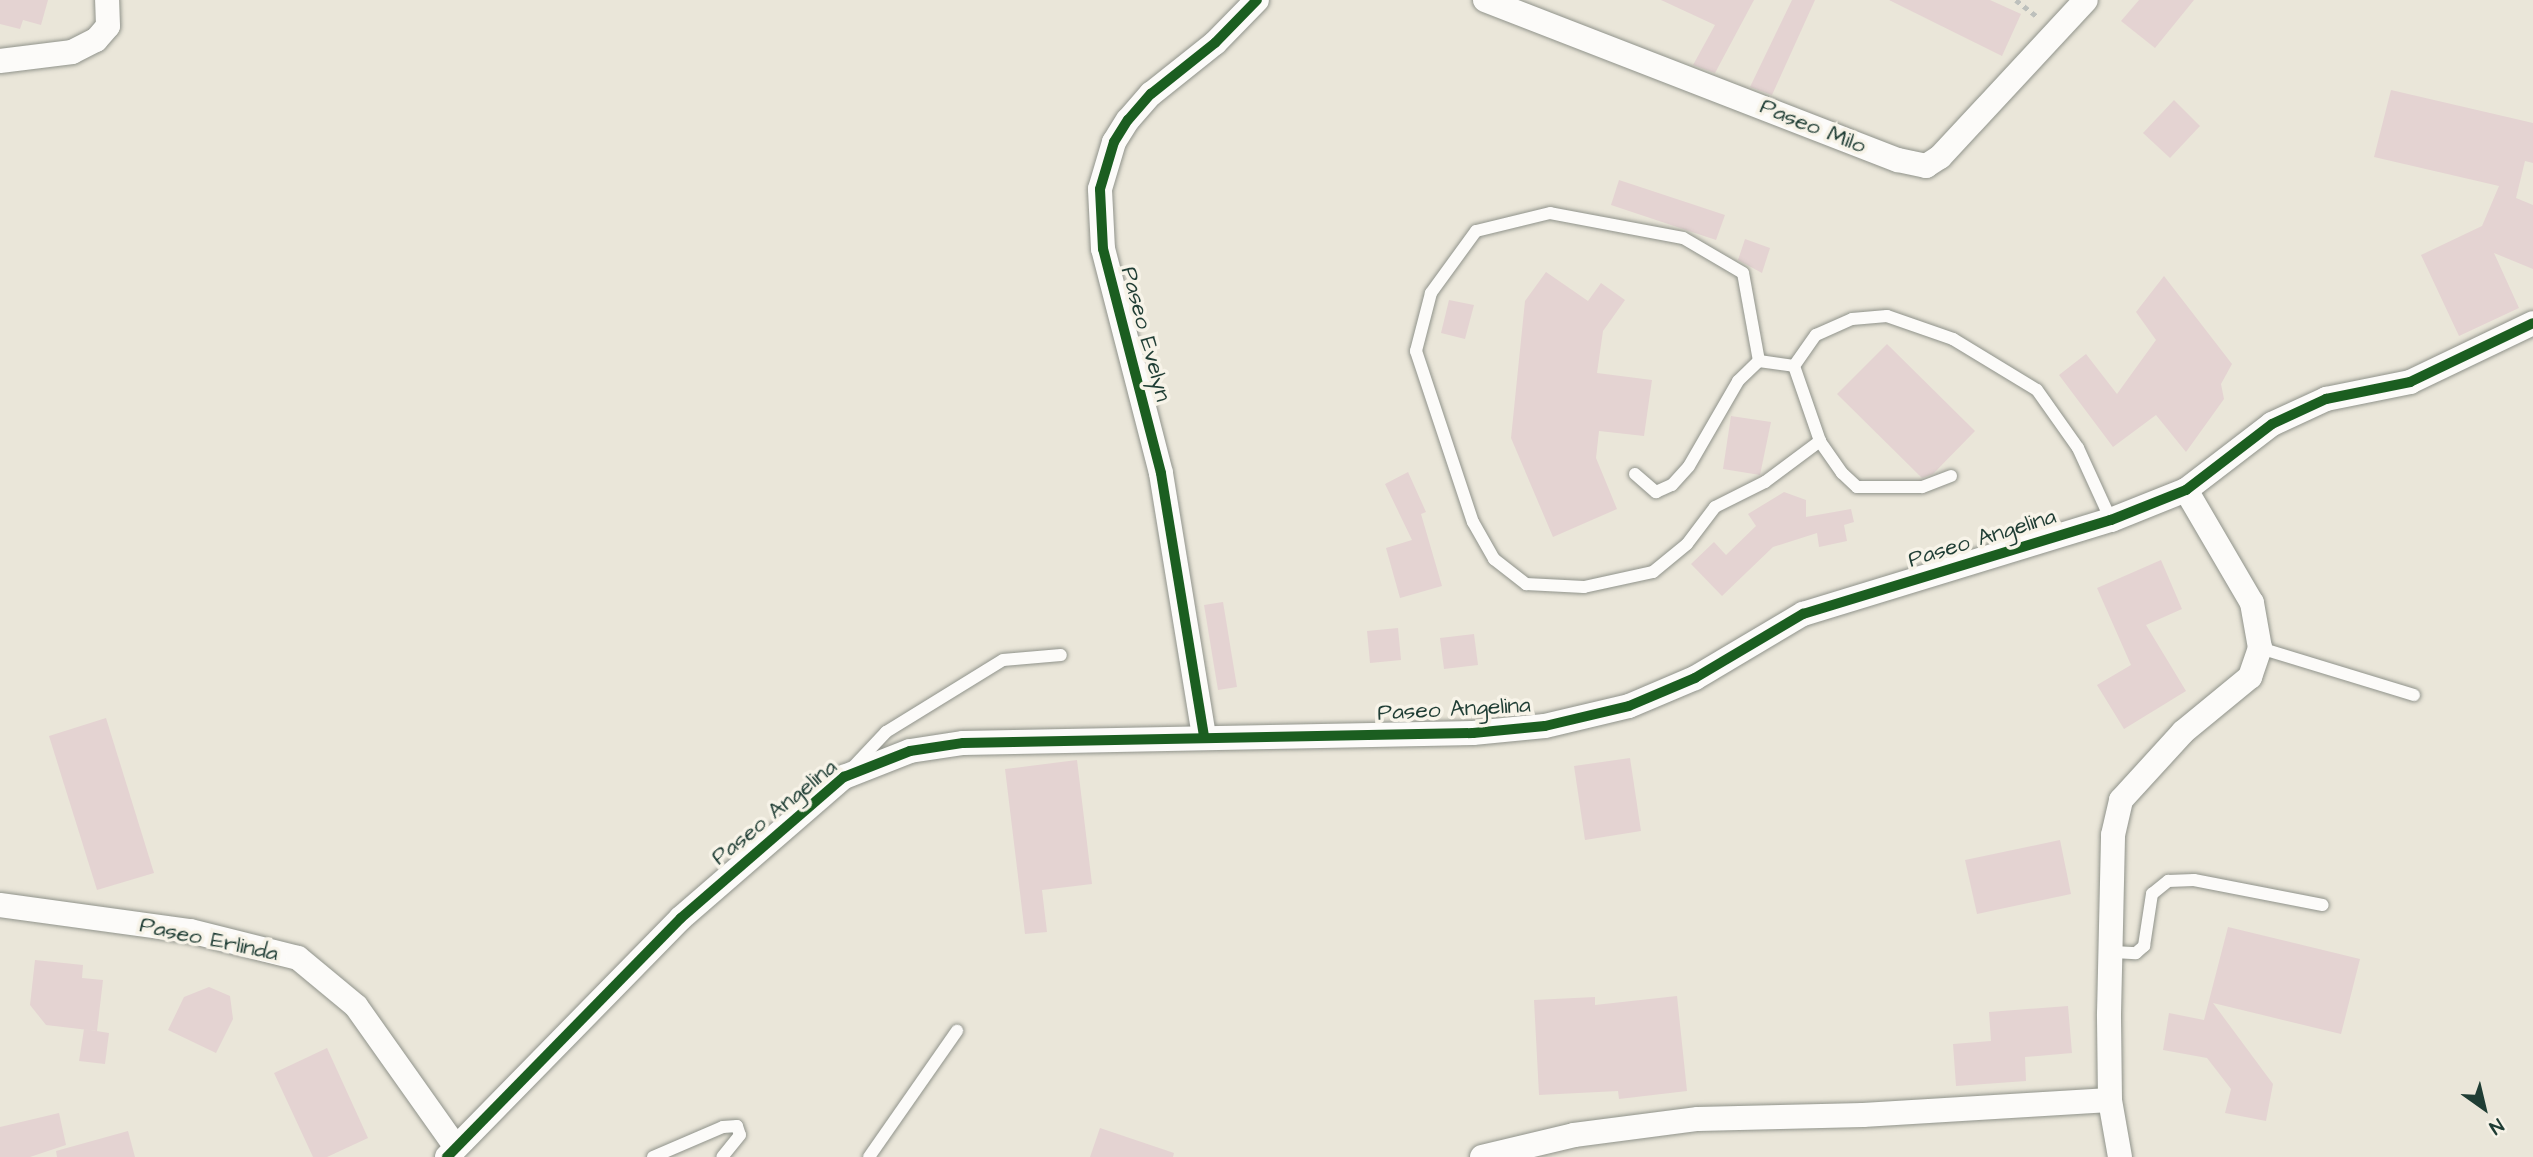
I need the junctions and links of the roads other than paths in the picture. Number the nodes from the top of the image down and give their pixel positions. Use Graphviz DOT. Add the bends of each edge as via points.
graph roads {
  1 [pos="107,0"];
  2 [pos="1257,0"];
  3 [pos="1485,0"];
  4 [pos="2086,0"];
  5 [pos="0,61"];
  6 [pos="2533,323"];
  7 [pos="1759,361"];
  8 [pos="1794,366"];
  9 [pos="1820,441"];
  10 [pos="1635,474"];
  11 [pos="1951,476"];
  12 [pos="2186,490"];
  13 [pos="2111,520"];
  14 [pos="2260,648"];
  15 [pos="1061,655"];
  16 [pos="2414,695"];
  17 [pos="1204,736"];
  18 [pos="844,777"];
  19 [pos="0,905"];
  20 [pos="2323,905"];
  21 [pos="2113,952"];
  22 [pos="957,1031"];
  23 [pos="2110,1100"];
  24 [pos="451,1151"];
  25 [pos="653,1157"];
  26 [pos="722,1157"];
  27 [pos="869,1157"];
  28 [pos="1482,1157"];
  29 [pos="2120,1157"];
  1 -- 5 [label="street" via="108,26 96,40 72,52"];
  2 -- 17 [label="street, Paseo Evelyn" via="1216,43 1151,94 1128,120 1114,142 1100,188 1103,249 1161,473"];
  3 -- 4 [label="street, Paseo Milo" via="1898,160 1926,166 1940,157"];
  6 -- 12 [label="street, Paseo Angelina" via="2410,382 2326,399 2273,424"];
  7 -- 8 [label="lane"];
  7 -- 9 [label="lane" via="1743,273 1683,238 1550,213 1476,231 1431,293 1416,351 1473,522 1494,559 1525,584 1584,587 1653,572 1687,544 1715,507 1765,482"];
  7 -- 10 [label="lane" via="1738,381 1689,466 1672,485 1656,492"];
  8 -- 9 [label="lane"];
  8 -- 13 [label="lane" via="1816,335 1852,319 1887,316 1953,339 2037,390 2078,448"];
  9 -- 11 [label="lane" via="1857,487 1922,487"];
  12 -- 13 [label="street, Paseo Angelina"];
  12 -- 14 [label="street" via="2252,603"];
  13 -- 17 [label="street, Paseo Angelina" via="1803,614 1695,678 1629,706 1545,726 1473,733"];
  14 -- 16 [label="lane"];
  14 -- 21 [label="street" via="2250,677 2164,751 2120,800 2113,835"];
  15 -- 18 [label="lane" via="1003,660 886,732"];
  17 -- 18 [label="street, Paseo Angelina" via="963,743 910,751"];
  18 -- 24 [label="street, Paseo Angelina" via="681,918"];
  19 -- 24 [label="street, Paseo Erlinda" via="190,931 298,958 356,1006"];
  20 -- 21 [label="lane" via="2194,880 2168,881 2152,894 2144,946 2136,953"];
  21 -- 23 [label="street"];
  22 -- 27 [label="lane"];
  23 -- 28 [label="street" via="1863,1115 1698,1119 1574,1135"];
  23 -- 29 [label="street"];
  25 -- 26 [label="lane" via="737,1126 740,1135"];
}
